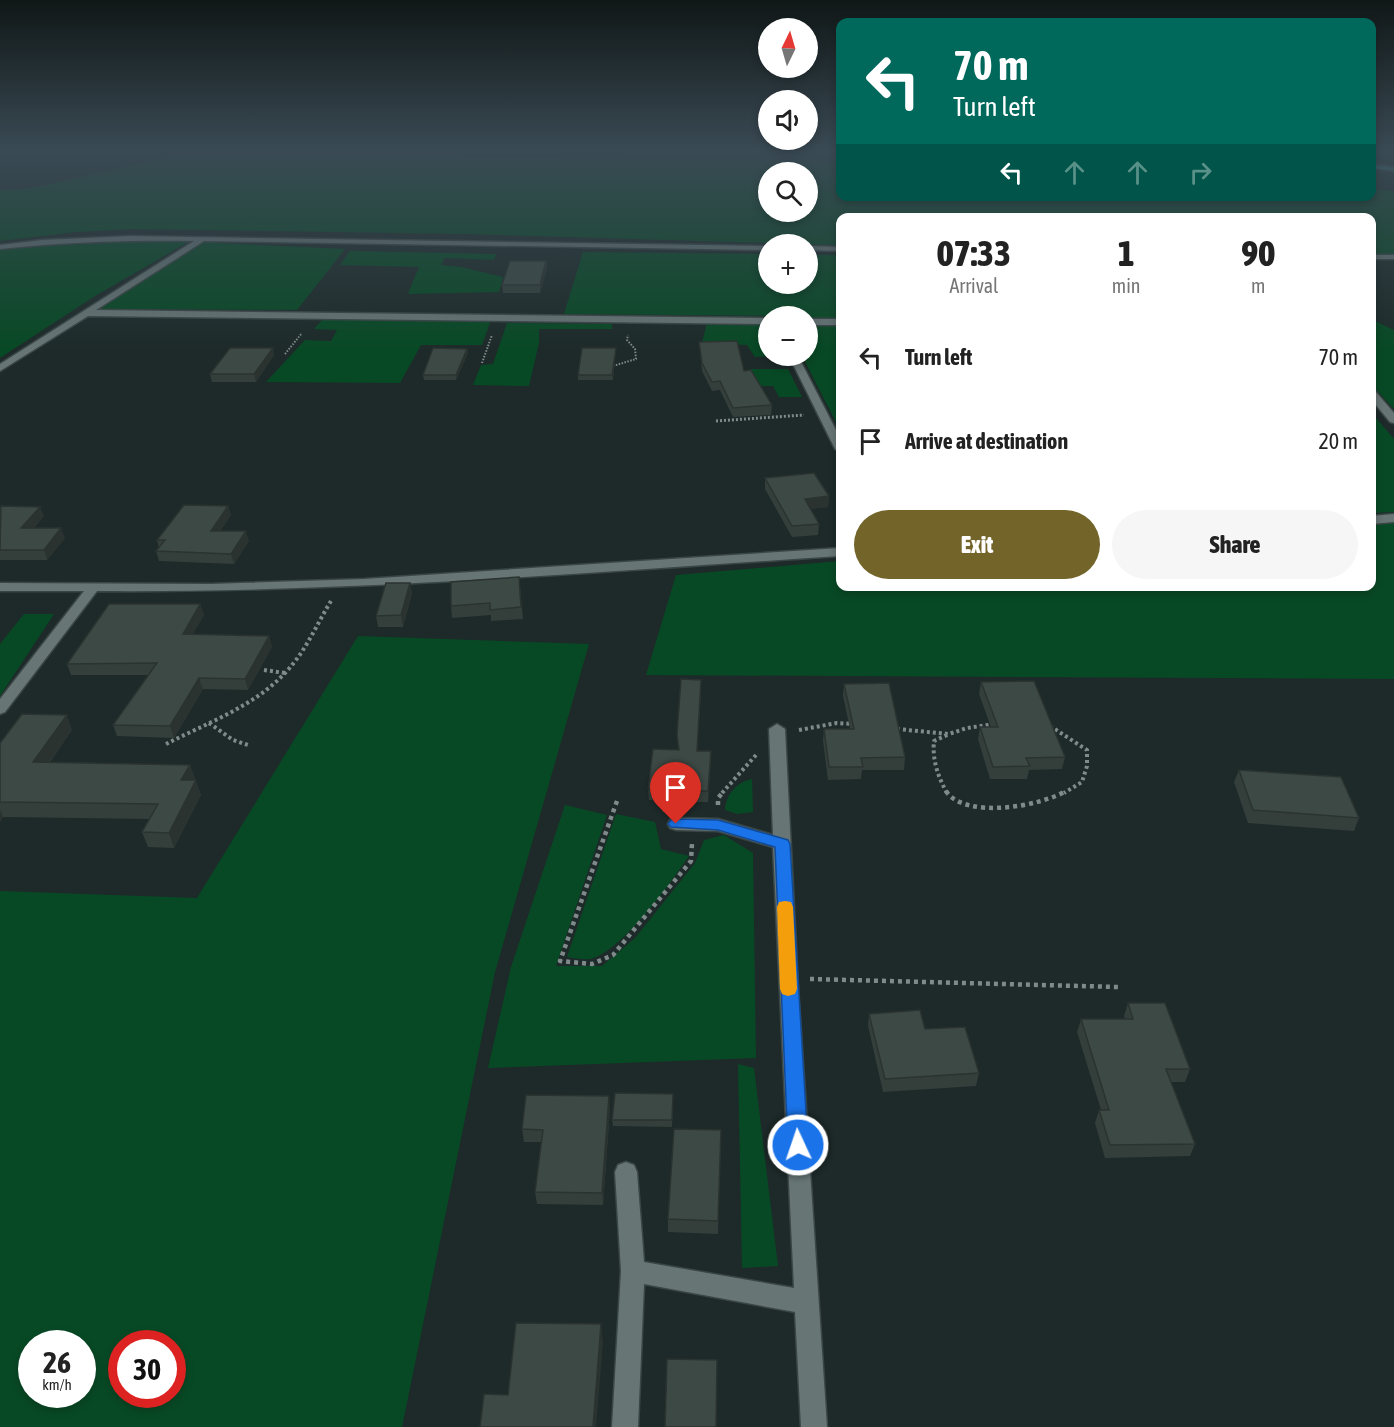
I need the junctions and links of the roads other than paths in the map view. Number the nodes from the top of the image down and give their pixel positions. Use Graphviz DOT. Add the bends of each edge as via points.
graph roads {
  1 [pos="201,240"];
  2 [pos="0,247"];
  3 [pos="758,248"];
  4 [pos="818,248"];
  5 [pos="836,249"];
  6 [pos="1376,256"];
  7 [pos="1394,257"];
  8 [pos="85,313"];
  9 [pos="758,321"];
  10 [pos="818,322"];
  11 [pos="836,322"];
  12 [pos="798,366"];
  13 [pos="0,368"];
  14 [pos="1376,399"];
  15 [pos="1394,420"];
  16 [pos="836,441"];
  17 [pos="1394,518"];
  18 [pos="1376,520"];
  19 [pos="836,552"];
  20 [pos="0,587"];
  21 [pos="93,588"];
  22 [pos="0,709"];
  23 [pos="777,729"];
  24 [pos="676,824"];
  25 [pos="782,844"];
  26 [pos="626,1172"];
  27 [pos="633,1271"];
  28 [pos="807,1302"];
  29 [pos="625,1427"];
  30 [pos="814,1427"];
  1 -- 2 [label="street" via="84,239"];
  1 -- 3 [label="street"];
  1 -- 8 [label="street"];
  4 -- 5 [label="street"];
  6 -- 7 [label="street"];
  8 -- 9 [label="street"];
  8 -- 13 [label="street"];
  10 -- 11 [label="street"];
  12 -- 16 [label="street"];
  14 -- 15 [label="street"];
  17 -- 18 [label="street"];
  19 -- 21 [label="street" via="344,584"];
  20 -- 21 [label="street"];
  21 -- 22 [label="street"];
  23 -- 25 [label="street"];
  24 -- 25 [label="street" via="718,825"];
  25 -- 28 [label="street"];
  26 -- 27 [label="street"];
  27 -- 28 [label="street"];
  27 -- 29 [label="street"];
  28 -- 30 [label="street"];
}
